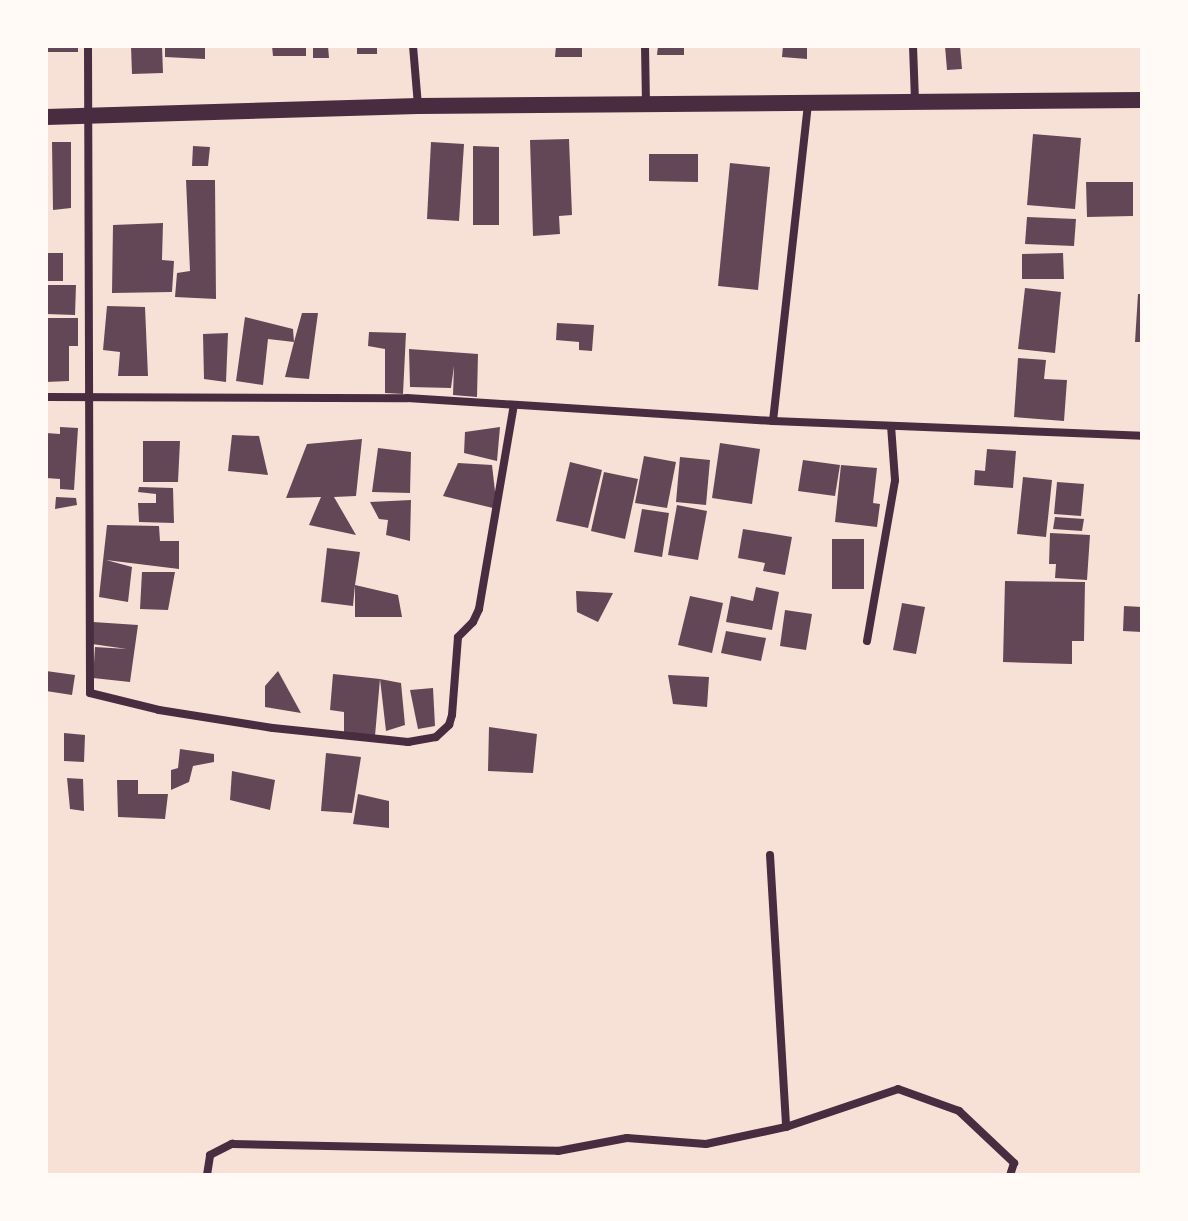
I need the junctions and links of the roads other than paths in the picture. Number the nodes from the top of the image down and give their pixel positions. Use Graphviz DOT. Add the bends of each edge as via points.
graph roads {
  1 [pos="88,46"];
  2 [pos="413,46"];
  3 [pos="645,46"];
  4 [pos="913,46"];
  5 [pos="1142,100"];
  6 [pos="915,101"];
  7 [pos="808,102"];
  8 [pos="646,103"];
  9 [pos="418,106"];
  10 [pos="46,117"];
  11 [pos="88,117"];
  12 [pos="46,397"];
  13 [pos="87,398"];
  14 [pos="514,405"];
  15 [pos="773,421"];
  16 [pos="891,426"];
  17 [pos="1142,436"];
  18 [pos="867,641"];
  19 [pos="770,855"];
  20 [pos="786,1127"];
  21 [pos="207,1175"];
  22 [pos="1010,1175"];
  1 -- 11 [label="street"];
  2 -- 9 [label="street"];
  3 -- 8 [label="street"];
  4 -- 6 [label="street"];
  5 -- 6 [label="main road"];
  6 -- 7 [label="main road"];
  7 -- 8 [label="main road"];
  7 -- 15 [label="street"];
  8 -- 9 [label="main road"];
  9 -- 11 [label="main road"];
  10 -- 11 [label="main road"];
  11 -- 13 [label="street"];
  12 -- 13 [label="street"];
  13 -- 14 [label="street" via="407,398"];
  13 -- 14 [label="street" via="90,693 273,728 408,742 436,737 449,725 458,637 479,609"];
  14 -- 15 [label="street"];
  15 -- 16 [label="street"];
  16 -- 17 [label="street"];
  16 -- 18 [label="street" via="895,480"];
  19 -- 20 [label="street"];
  20 -- 21 [label="street" via="706,1144 627,1138 558,1151 232,1144 210,1155"];
  20 -- 22 [label="street" via="898,1089 959,1111 1014,1163"];
}
